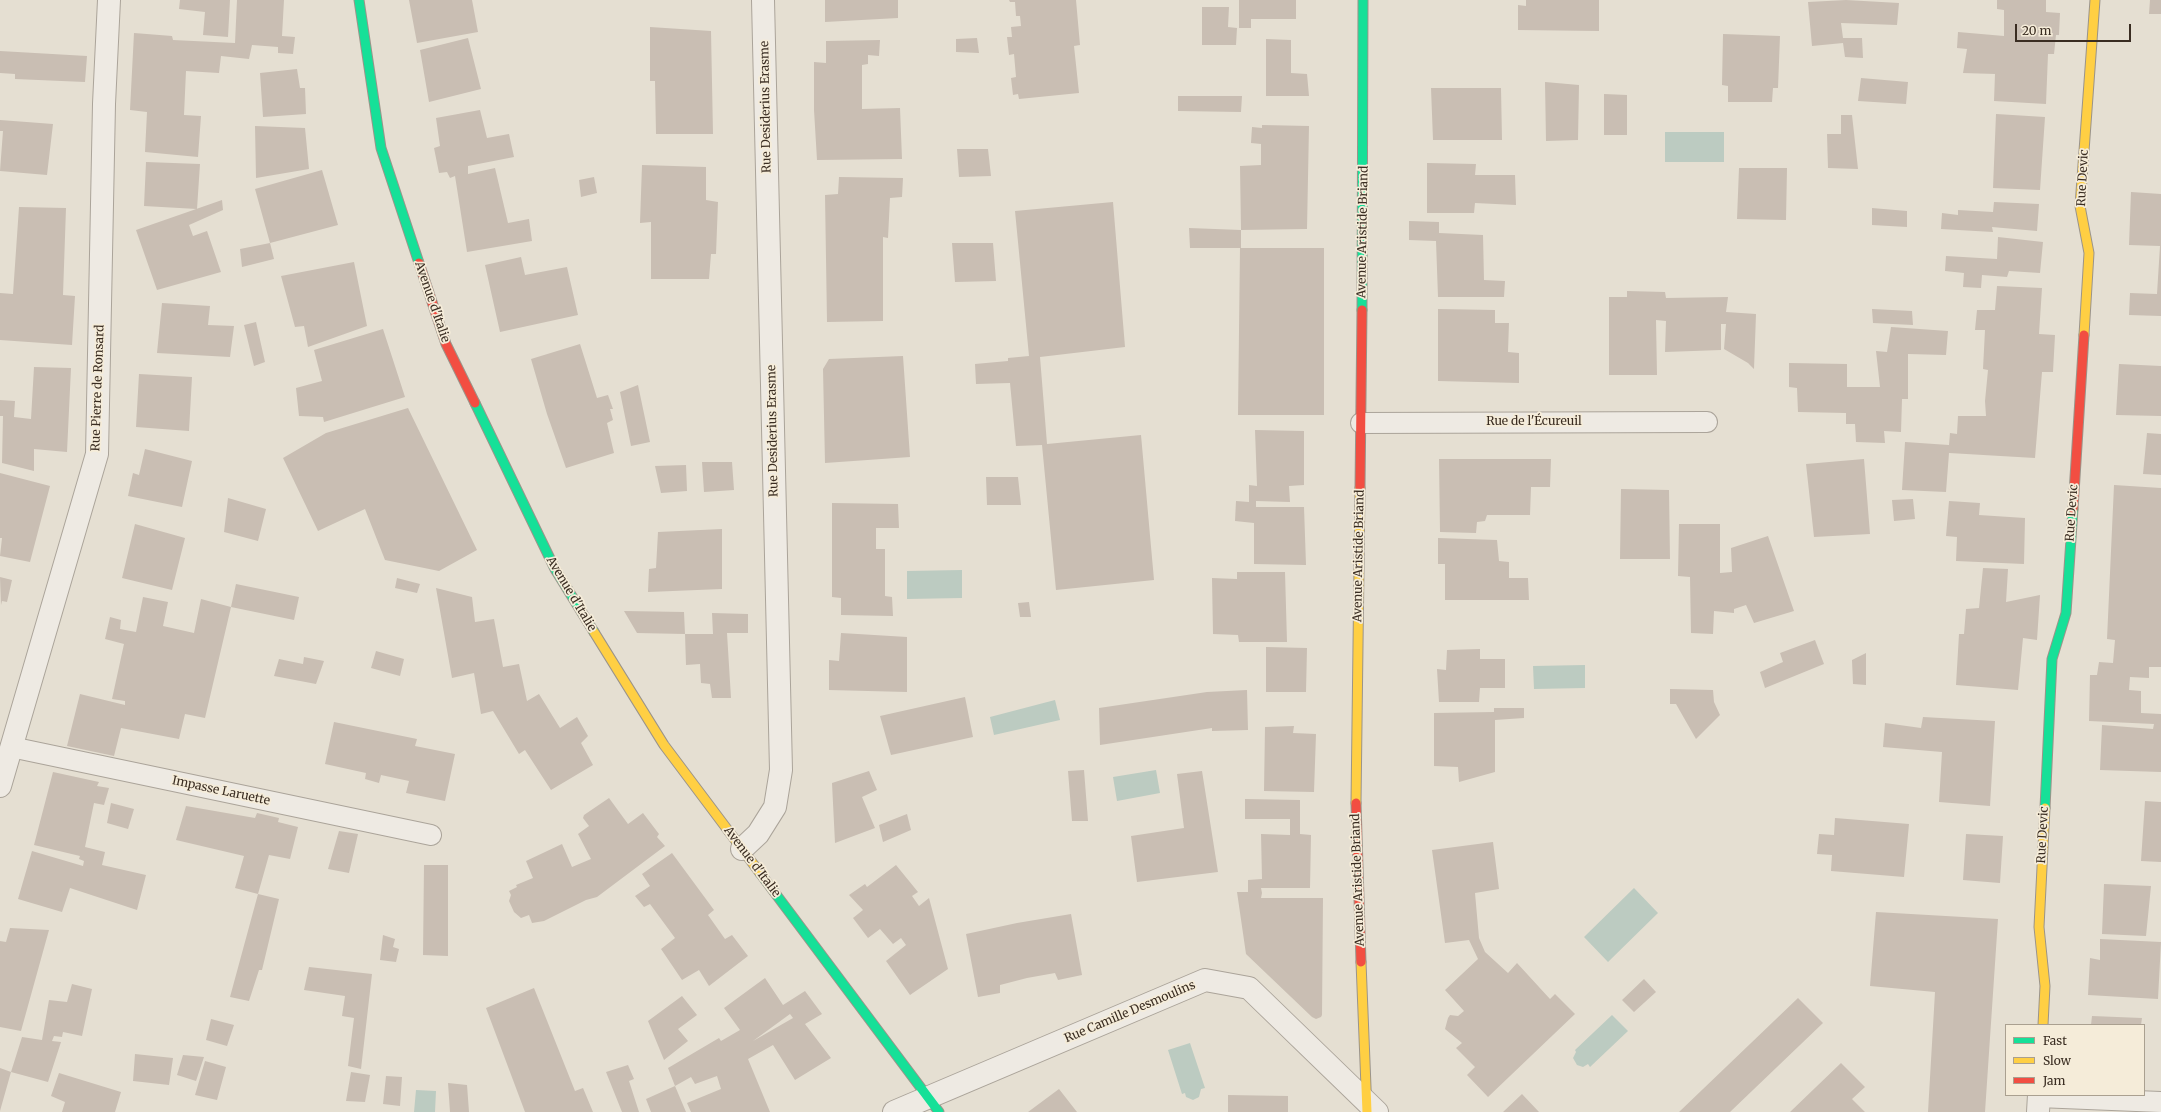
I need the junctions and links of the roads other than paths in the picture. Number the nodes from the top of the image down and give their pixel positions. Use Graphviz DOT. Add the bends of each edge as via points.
graph roads {
  1 [pos="109,0"];
  2 [pos="359,0"];
  3 [pos="763,0"];
  4 [pos="1363,0"];
  5 [pos="2095,0"];
  6 [pos="1707,422"];
  7 [pos="1361,423"];
  8 [pos="11,747"];
  9 [pos="0,786"];
  10 [pos="431,835"];
  11 [pos="742,849"];
  12 [pos="2043,1024"];
  13 [pos="2038,1101"];
  14 [pos="2161,1102"];
  15 [pos="933,1105"];
  16 [pos="1370,1108"];
  17 [pos="894,1112"];
  1 -- 8 [label="street, Rue Pierre de Ronsard" via="104,104 96,454"];
  2 -- 11 [label="street, Avenue d'Italie" via="381,148 446,344 555,569 664,745"];
  3 -- 11 [label="street, Rue Desiderius Erasme" via="782,770 775,807 758,834"];
  4 -- 7 [label="street, Avenue Aristide Briand"];
  5 -- 12 [label="street, Rue Devic" via="2080,206 2089,253 2066,613 2052,659 2039,927 2045,986"];
  6 -- 7 [label="lane, Rue de l'Écureuil"];
  7 -- 16 [label="street, Avenue Aristide Briand" via="1356,828"];
  8 -- 9 [label="street, Rue Pierre de Ronsard"];
  8 -- 10 [label="lane, Impasse Laruette"];
  11 -- 15 [label="street, Avenue d'Italie"];
  13 -- 14 [label="lane"];
  15 -- 16 [label="street, Rue Camille Desmoulins" via="1206,980 1249,988"];
  15 -- 17 [label="street, Rue Camille Desmoulins"];
}
